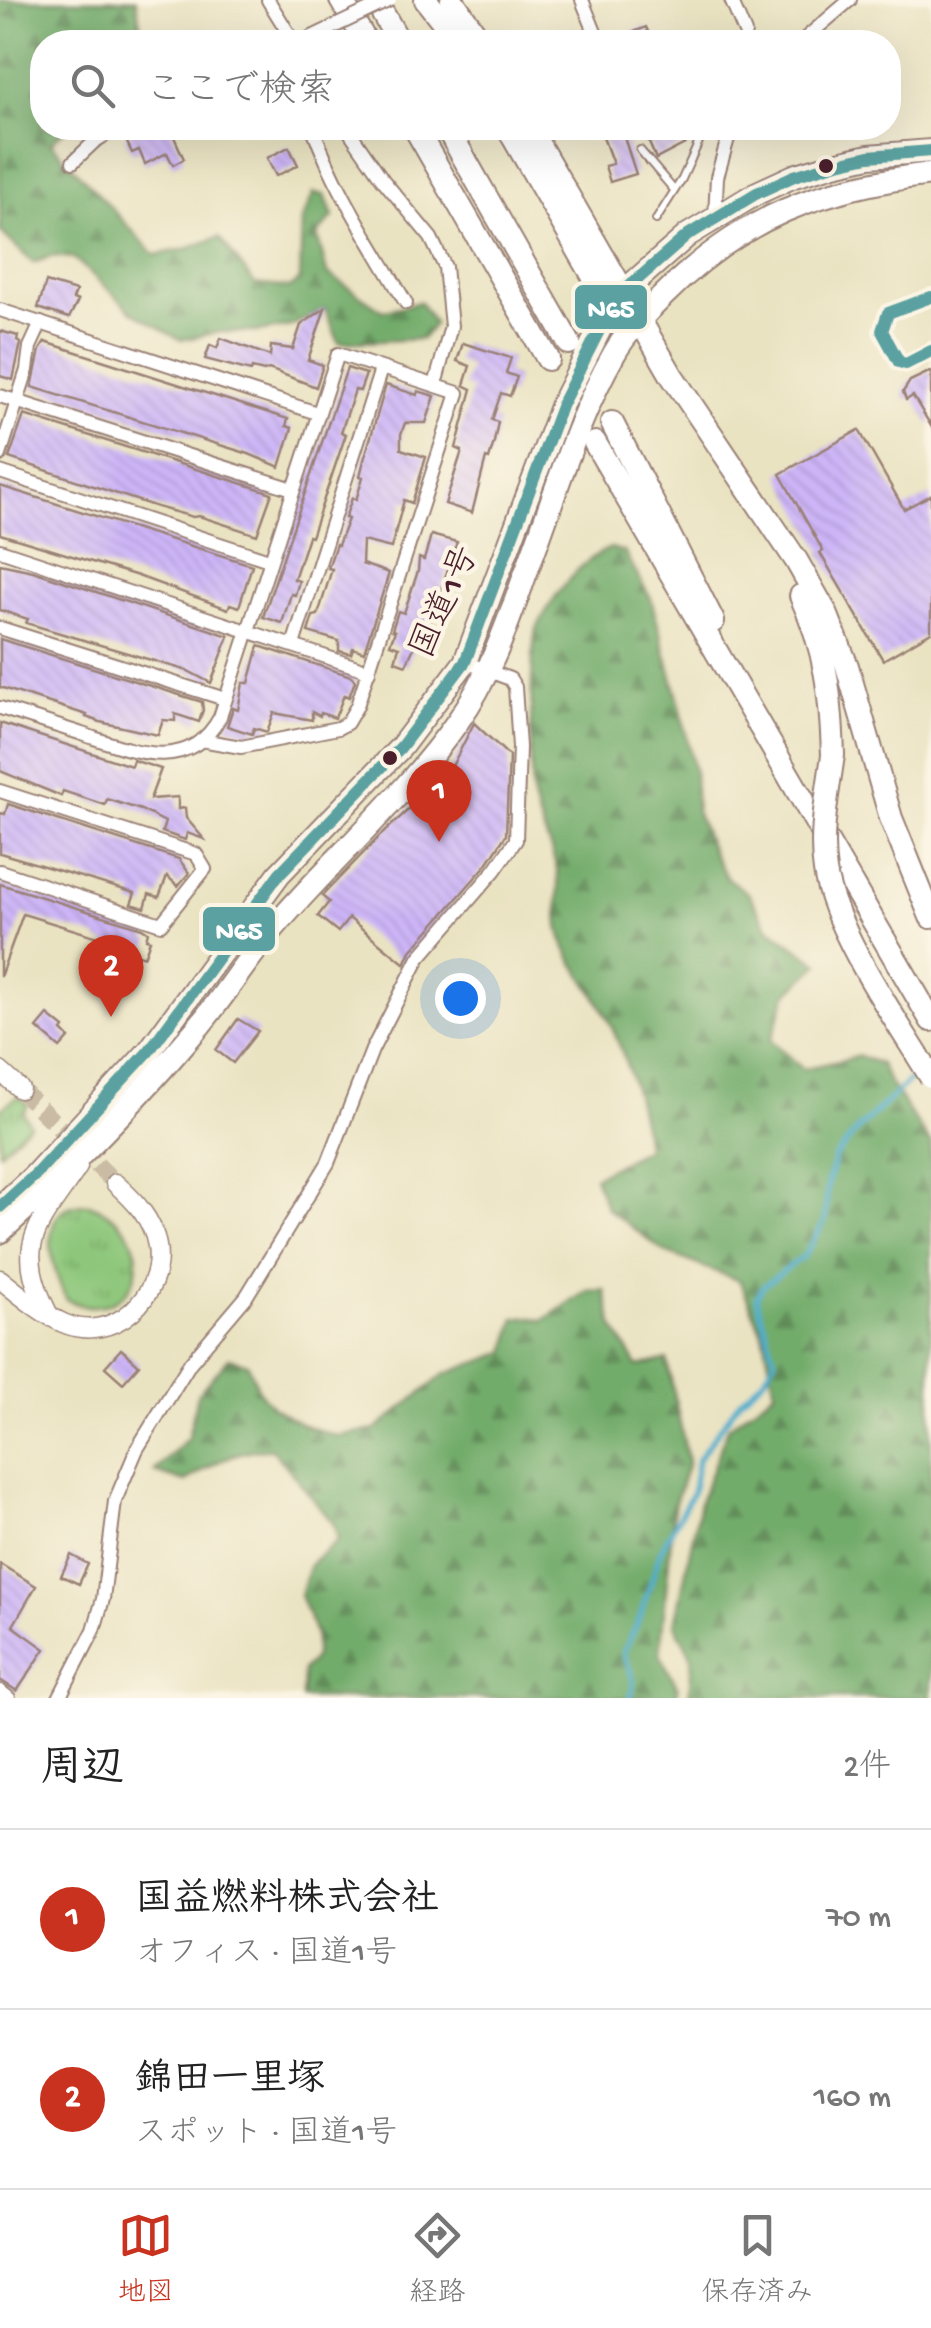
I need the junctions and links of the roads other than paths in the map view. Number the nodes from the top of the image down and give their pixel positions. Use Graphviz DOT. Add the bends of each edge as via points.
graph roads {
  1 [pos="268,0"];
  2 [pos="341,0"];
  3 [pos="376,0"];
  4 [pos="390,0"];
  5 [pos="426,0"];
  6 [pos="452,0"];
  7 [pos="582,0"];
  8 [pos="732,0"];
  9 [pos="850,0"];
  10 [pos="291,30"];
  11 [pos="324,30"];
  12 [pos="359,30"];
  13 [pos="392,30"];
  14 [pos="450,30"];
  15 [pos="473,30"];
  16 [pos="594,30"];
  17 [pos="745,30"];
  18 [pos="815,30"];
  19 [pos="97,140"];
  20 [pos="318,140"];
  21 [pos="355,140"];
  22 [pos="421,140"];
  23 [pos="454,140"];
  24 [pos="515,140"];
  25 [pos="535,140"];
  26 [pos="696,140"];
  27 [pos="728,140"];
  28 [pos="640,150"];
  29 [pos="931,150"];
  30 [pos="74,162"];
  31 [pos="931,174"];
  32 [pos="674,190"];
  33 [pos="715,217"];
  34 [pos="656,220"];
  35 [pos="931,297"];
  36 [pos="616,301"];
  37 [pos="406,303"];
  38 [pos="0,310"];
  39 [pos="41,324"];
  40 [pos="635,325"];
  41 [pos="569,343"];
  42 [pos="931,351"];
  43 [pos="548,359"];
  44 [pos="381,369"];
  45 [pos="435,385"];
  46 [pos="0,396"];
  47 [pos="15,401"];
  48 [pos="316,413"];
  49 [pos="612,423"];
  50 [pos="595,443"];
  51 [pos="0,455"];
  52 [pos="0,472"];
  53 [pos="293,489"];
  54 [pos="0,550"];
  55 [pos="269,560"];
  56 [pos="0,628"];
  57 [pos="246,630"];
  58 [pos="293,645"];
  59 [pos="466,662"];
  60 [pos="489,670"];
  61 [pos="369,671"];
  62 [pos="225,700"];
  63 [pos="0,708"];
  64 [pos="201,740"];
  65 [pos="783,764"];
  66 [pos="0,791"];
  67 [pos="0,871"];
  68 [pos="931,918"];
  69 [pos="931,1020"];
  70 [pos="0,1071"];
  71 [pos="931,1076"];
  72 [pos="20,1089"];
  73 [pos="95,1142"];
  74 [pos="115,1183"];
  75 [pos="0,1207"];
  76 [pos="0,1232"];
  77 [pos="0,1278"];
  78 [pos="48,1314"];
  79 [pos="0,1691"];
  80 [pos="9,1698"];
  81 [pos="59,1698"];
  1 -- 10 [label="street"];
  2 -- 12 [label="highway"];
  3 -- 13 [label="highway"];
  4 -- 11 [label="street, bridge"];
  5 -- 14 [label="highway"];
  6 -- 15 [label="highway"];
  7 -- 16 [label="street"];
  8 -- 17 [label="street"];
  9 -- 18 [label="street"];
  19 -- 30 [label="street"];
  20 -- 37 [label="street"];
  21 -- 45 [label="street" via="431,238 445,267 450,326"];
  22 -- 43 [label="highway"];
  23 -- 41 [label="highway"];
  24 -- 36 [label="highway"];
  25 -- 36 [label="highway"];
  26 -- 32 [label="lane"];
  27 -- 33 [label="street"];
  28 -- 32 [label="lane"];
  29 -- 33 [label="highway, 国道1号" via="869,156 794,176"];
  31 -- 40 [label="highway, 国道1号" via="836,191 756,223 683,276"];
  32 -- 34 [label="lane"];
  33 -- 36 [label="highway, 国道1号"];
  35 -- 42 [label="lane" via="888,313 882,332 899,362"];
  36 -- 40 [label="highway"];
  36 -- 59 [label="highway, 国道1号" via="556,418"];
  38 -- 39 [label="street"];
  39 -- 47 [label="street"];
  39 -- 48 [label="street"];
  40 -- 60 [label="highway, 国道1号" via="578,431"];
  40 -- 68 [label="highway" via="811,584 833,630 891,818"];
  40 -- 71 [label="highway, bridge" via="804,604 831,692 824,850 830,892"];
  44 -- 45 [label="street"];
  44 -- 48 [label="street" via="338,354"];
  44 -- 58 [label="street"];
  45 -- 61 [label="street" via="458,393"];
  46 -- 47 [label="street"];
  47 -- 51 [label="street"];
  47 -- 53 [label="street"];
  48 -- 53 [label="street"];
  49 -- 65 [label="highway"];
  50 -- 65 [label="highway"];
  52 -- 55 [label="street"];
  53 -- 55 [label="street"];
  54 -- 57 [label="street"];
  55 -- 57 [label="street"];
  56 -- 62 [label="street"];
  57 -- 58 [label="street"];
  57 -- 62 [label="street"];
  58 -- 61 [label="street"];
  59 -- 60 [label="street"];
  59 -- 75 [label="highway, 国道1号" via="401,747 279,874 149,1050"];
  60 -- 73 [label="highway, 国道1号" via="434,753 275,926 196,1030"];
  60 -- 81 [label="street" via="516,688 516,840 418,958 372,1050 328,1163 246,1298 190,1364 138,1449 115,1501 94,1630"];
  61 -- 64 [label="street" via="352,716 338,728 241,747"];
  62 -- 64 [label="street"];
  63 -- 64 [label="street" via="139,752 172,753"];
  65 -- 69 [label="highway"];
  66 -- 67 [label="street" via="196,854 205,868 162,924"];
  70 -- 72 [label="street"];
  73 -- 76 [label="highway, 国道1号"];
  73 -- 78 [label="street" via="38,1224 31,1247 30,1269"];
  74 -- 78 [label="street" via="149,1221 157,1244 146,1296 136,1310 99,1328 65,1324"];
  77 -- 78 [label="street"];
  79 -- 80 [label="street"];
}
